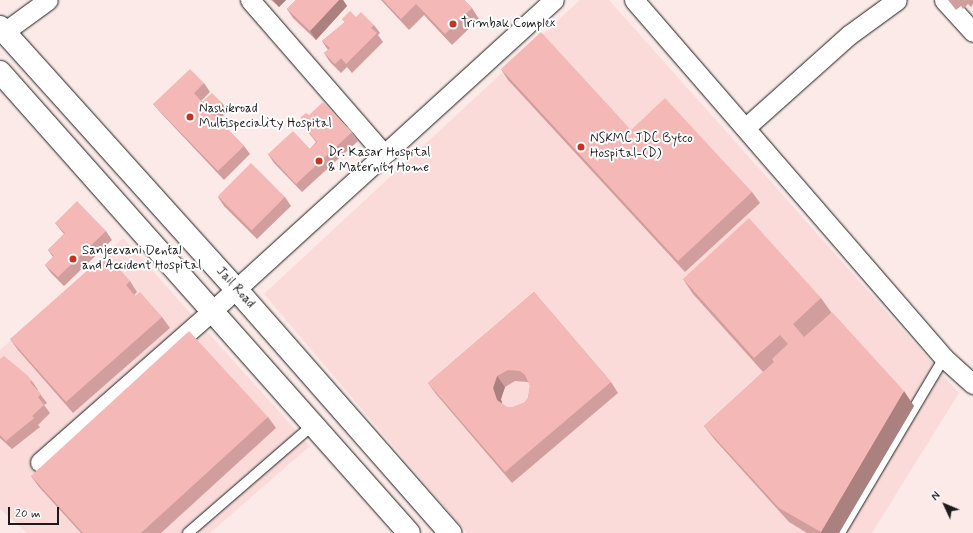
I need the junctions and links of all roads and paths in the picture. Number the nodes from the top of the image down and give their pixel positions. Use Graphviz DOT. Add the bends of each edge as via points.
graph roads {
  1 [pos="48,0"];
  2 [pos="250,0"];
  3 [pos="554,0"];
  4 [pos="634,0"];
  5 [pos="897,0"];
  6 [pos="944,0"];
  7 [pos="2,30"];
  8 [pos="973,32"];
  9 [pos="0,72"];
  10 [pos="745,128"];
  11 [pos="384,154"];
  12 [pos="236,289"];
  13 [pos="212,311"];
  14 [pos="944,358"];
  15 [pos="973,384"];
  16 [pos="314,424"];
  17 [pos="40,462"];
  18 [pos="188,533"];
  19 [pos="409,533"];
  20 [pos="450,533"];
  21 [pos="840,533"];
  1 -- 7 [label="street"];
  2 -- 11 [label="street"];
  3 -- 11 [label="street"];
  4 -- 10 [label="street"];
  5 -- 10 [label="street" via="849,35"];
  6 -- 8 [label="street"];
  7 -- 12 [label="main road, Jail Road"];
  9 -- 13 [label="main road"];
  10 -- 14 [label="street"];
  11 -- 12 [label="street"];
  12 -- 13 [label="street"];
  12 -- 20 [label="main road, Jail Road"];
  13 -- 16 [label="main road"];
  13 -- 17 [label="street"];
  14 -- 15 [label="street"];
  14 -- 21 [label="lane"];
  16 -- 18 [label="lane"];
  16 -- 19 [label="main road"];
}
